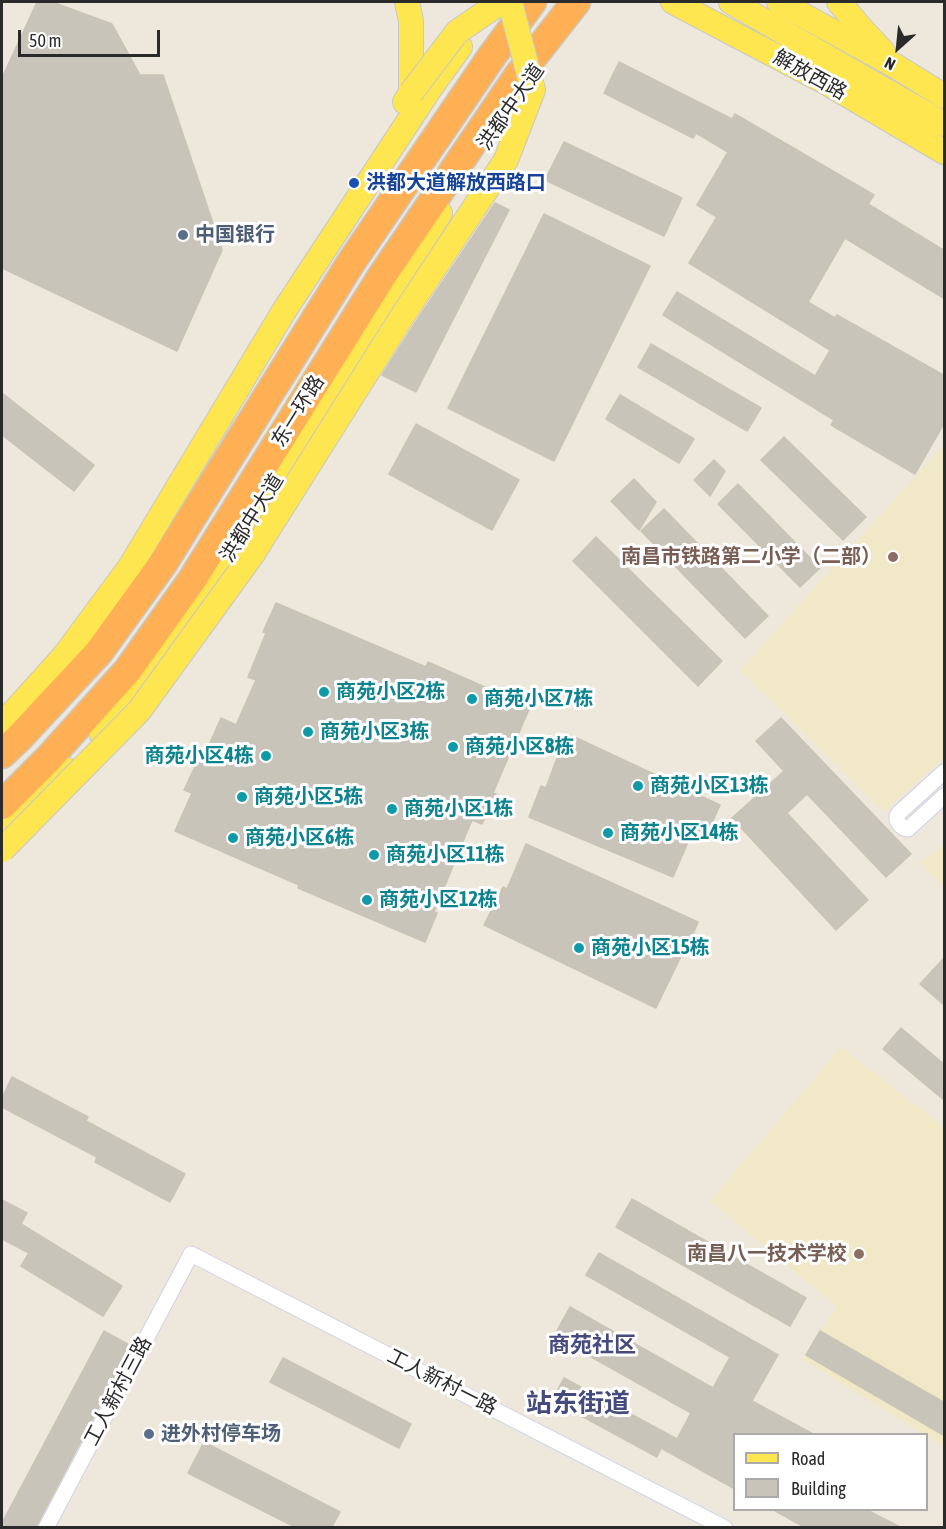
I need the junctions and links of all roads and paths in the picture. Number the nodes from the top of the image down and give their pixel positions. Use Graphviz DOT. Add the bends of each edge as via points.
graph roads {
  1 [pos="408,2"];
  2 [pos="492,2"];
  3 [pos="501,2"];
  4 [pos="510,2"];
  5 [pos="532,2"];
  6 [pos="576,2"];
  7 [pos="590,2"];
  8 [pos="673,2"];
  9 [pos="731,2"];
  10 [pos="779,2"];
  11 [pos="839,2"];
  12 [pos="897,67"];
  13 [pos="411,93"];
  14 [pos="945,96"];
  15 [pos="945,124"];
  16 [pos="945,152"];
  17 [pos="2,712"];
  18 [pos="2,725"];
  19 [pos="2,754"];
  20 [pos="945,772"];
  21 [pos="945,796"];
  22 [pos="2,805"];
  23 [pos="2,828"];
  24 [pos="2,850"];
  25 [pos="191,1254"];
  26 [pos="46,1527"];
  27 [pos="725,1527"];
  1 -- 13 [label="main road"];
  2 -- 18 [label="main road" via="431,87 284,311 130,567 65,655"];
  3 -- 13 [label="main road, bridge" via="456,32"];
  4 -- 24 [label="main road, bridge" via="533,90 506,160 252,555 139,711"];
  5 -- 19 [label="highway, 东一环路" via="352,261 162,565 99,652"];
  6 -- 22 [label="highway, 东一环路" via="518,76 382,276 192,580 134,662"];
  7 -- 23 [label="main road, 洪都中大道" via="530,78 459,182 262,503 128,705 86,752"];
  8 -- 16 [label="main road, 解放西路" via="827,83"];
  9 -- 15 [label="main road, 解放西路"];
  10 -- 12 [label="main road"];
  11 -- 12 [label="main road"];
  12 -- 14 [label="main road"];
  13 -- 17 [label="main road" via="112,575"];
  20 -- 21 [label="street" via="899,813 897,820 908,829"];
  25 -- 26 [label="street, 工人新村三路"];
  25 -- 27 [label="street, 工人新村一路"];
}
